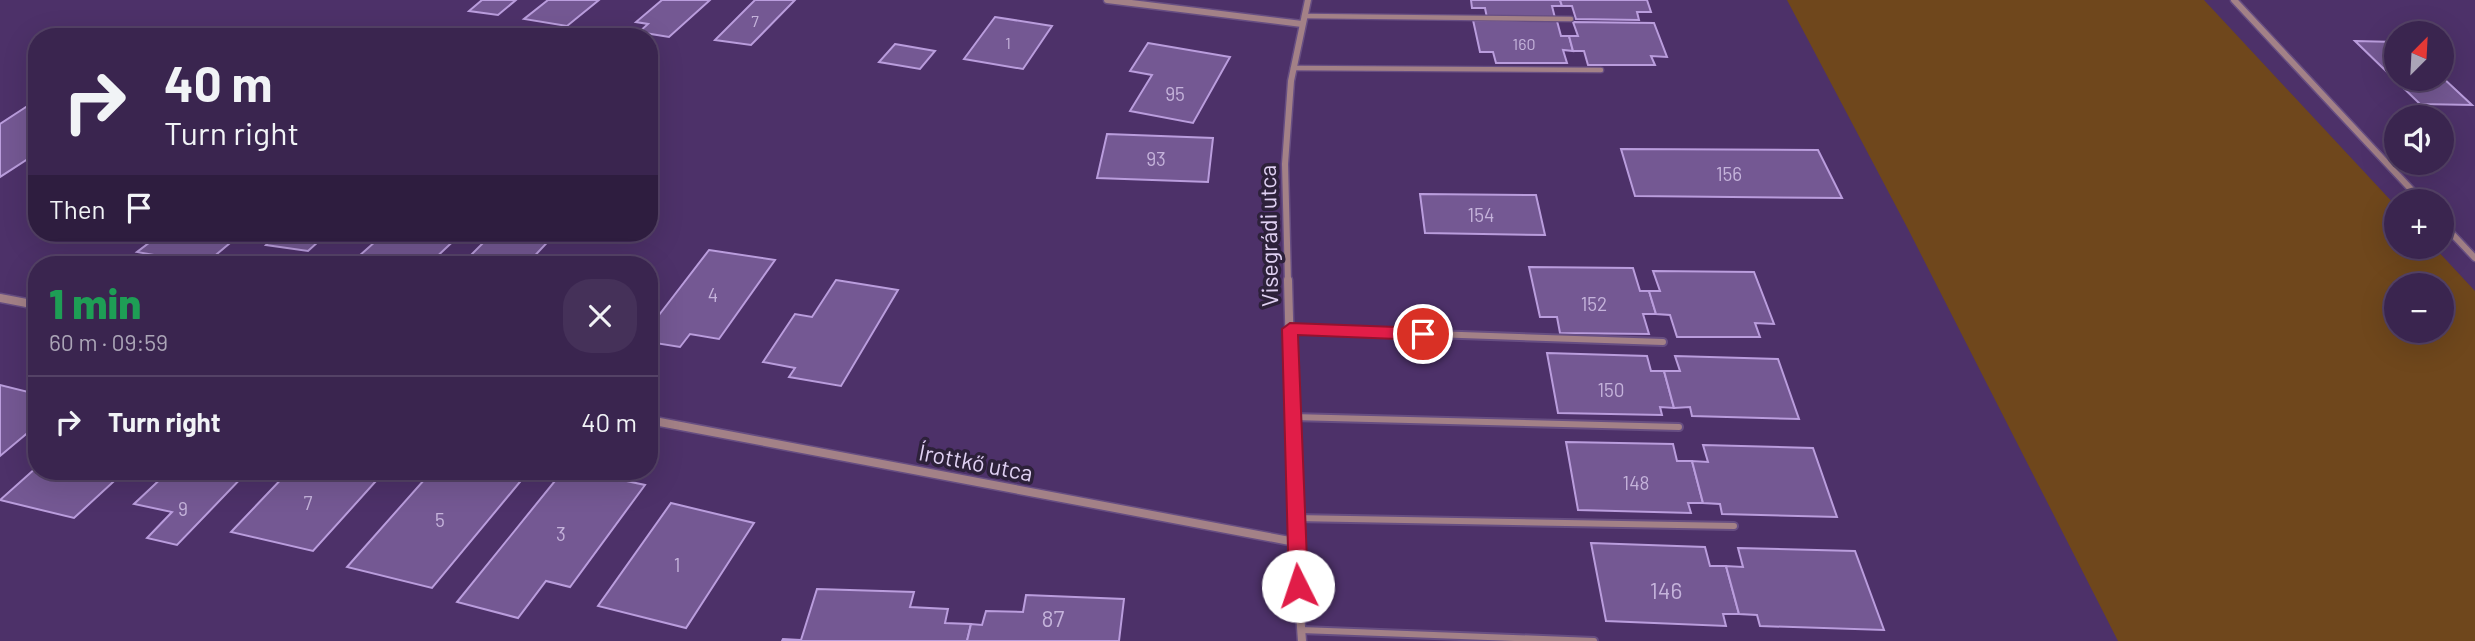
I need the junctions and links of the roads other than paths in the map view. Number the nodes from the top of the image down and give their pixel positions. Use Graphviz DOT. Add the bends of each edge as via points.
graph roads {
  1 [pos="1107,0"];
  2 [pos="1308,0"];
  3 [pos="2234,0"];
  4 [pos="1571,19"];
  5 [pos="1303,20"];
  6 [pos="1293,68"];
  7 [pos="1601,70"];
  8 [pos="2411,189"];
  9 [pos="2454,236"];
  10 [pos="2475,258"];
  11 [pos="0,298"];
  12 [pos="28,303"];
  13 [pos="1290,329"];
  14 [pos="1663,342"];
  15 [pos="1292,417"];
  16 [pos="658,422"];
  17 [pos="1679,427"];
  18 [pos="1295,518"];
  19 [pos="1734,526"];
  20 [pos="1295,542"];
  21 [pos="1301,630"];
  22 [pos="1302,641"];
  23 [pos="1594,641"];
  1 -- 5 [label="street"];
  2 -- 5 [label="street, Visegrádi utca"];
  3 -- 8 [label="street"];
  4 -- 5 [label="lane"];
  5 -- 6 [label="street, Visegrádi utca"];
  6 -- 7 [label="lane"];
  6 -- 13 [label="street, Visegrádi utca" via="1285,164"];
  9 -- 10 [label="street"];
  11 -- 12 [label="street"];
  13 -- 14 [label="lane"];
  13 -- 15 [label="street, Visegrádi utca"];
  15 -- 17 [label="lane"];
  15 -- 18 [label="street, Visegrádi utca"];
  16 -- 20 [label="street, Írottkő utca"];
  18 -- 19 [label="lane"];
  18 -- 20 [label="street, Visegrádi utca"];
  20 -- 21 [label="street, Visegrádi utca"];
  21 -- 22 [label="street, Visegrádi utca"];
  21 -- 23 [label="lane"];
}
